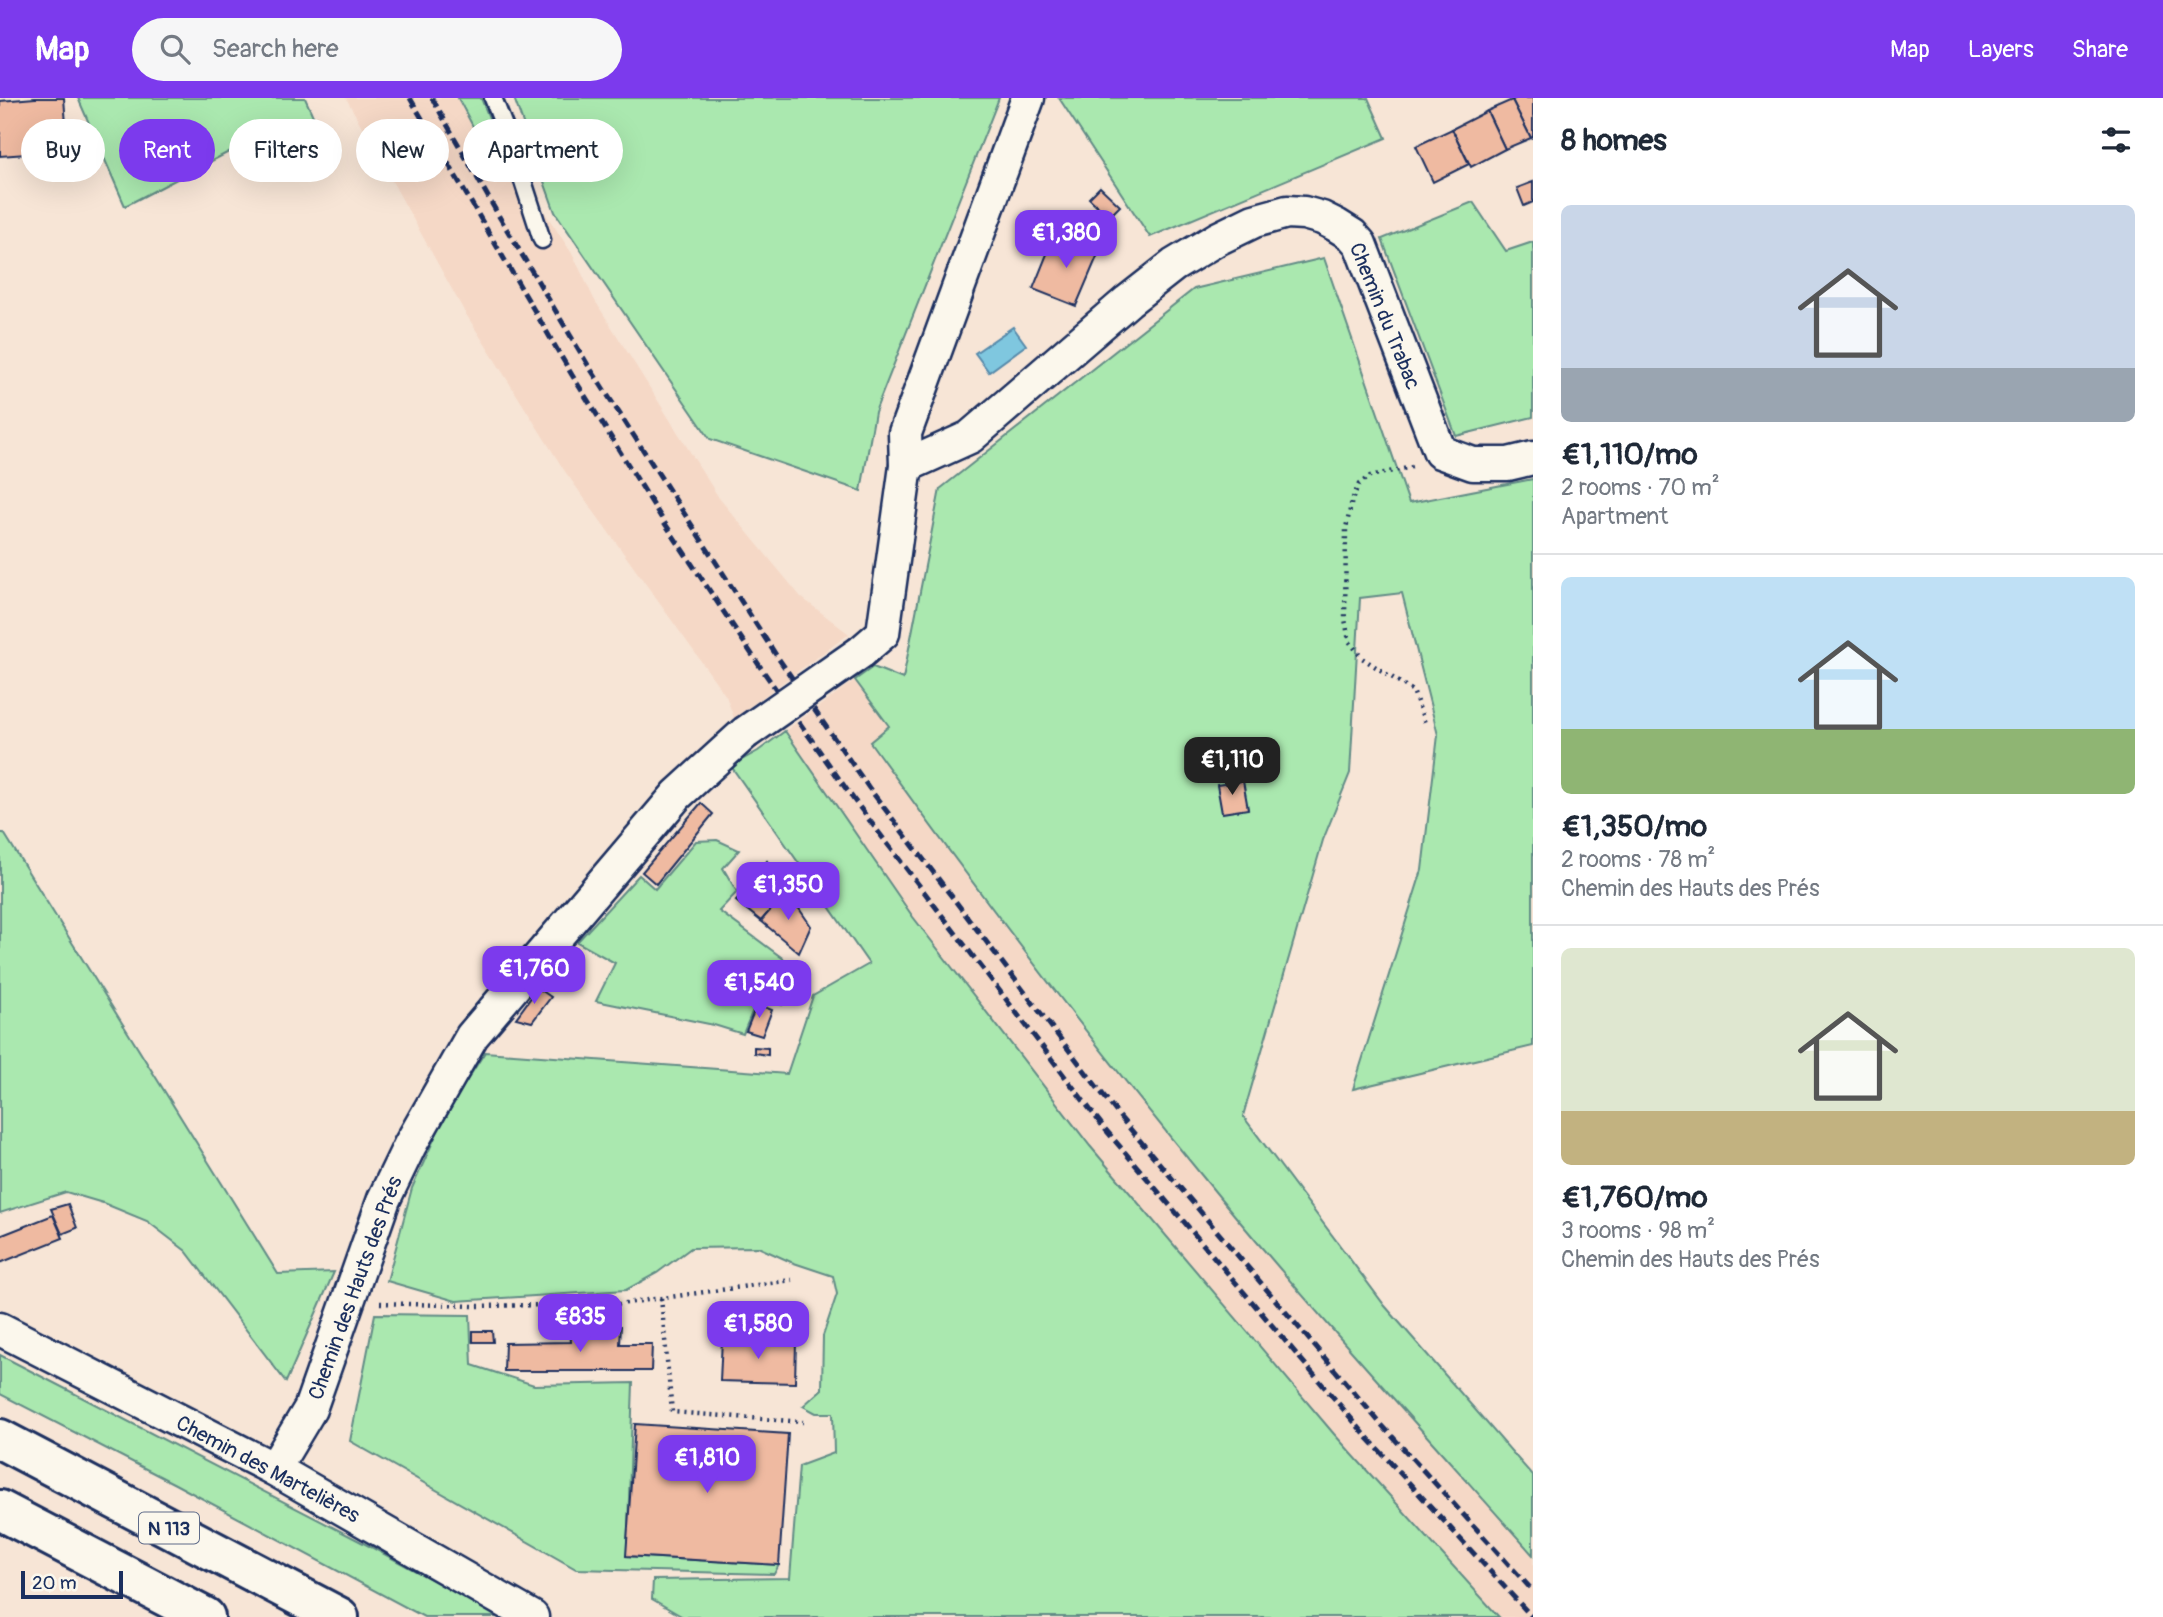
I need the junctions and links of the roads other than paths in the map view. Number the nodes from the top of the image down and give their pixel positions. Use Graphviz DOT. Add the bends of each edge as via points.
graph roads {
  1 [pos="493,98"];
  2 [pos="1028,98"];
  3 [pos="542,240"];
  4 [pos="1533,458"];
  5 [pos="906,466"];
  6 [pos="0,1329"];
  7 [pos="0,1439"];
  8 [pos="274,1469"];
  9 [pos="0,1510"];
  10 [pos="205,1617"];
  11 [pos="339,1617"];
  12 [pos="531,1617"];
  1 -- 3 [label="lane"];
  2 -- 5 [label="street, Chemin des Hauts des Prés" via="905,433"];
  4 -- 5 [label="street, Chemin du Trabac" via="1473,464 1440,452 1360,244 1322,218 1287,212 1254,221 1174,265 970,437"];
  5 -- 8 [label="street, Chemin des Hauts des Prés, bridge" via="883,633 745,733 677,796 472,1036 384,1199 310,1409"];
  6 -- 8 [label="street, Chemin des Martelières"];
  7 -- 11 [label="highway, N 113"];
  8 -- 12 [label="street, Chemin des Martelières"];
  9 -- 10 [label="highway"];
}
